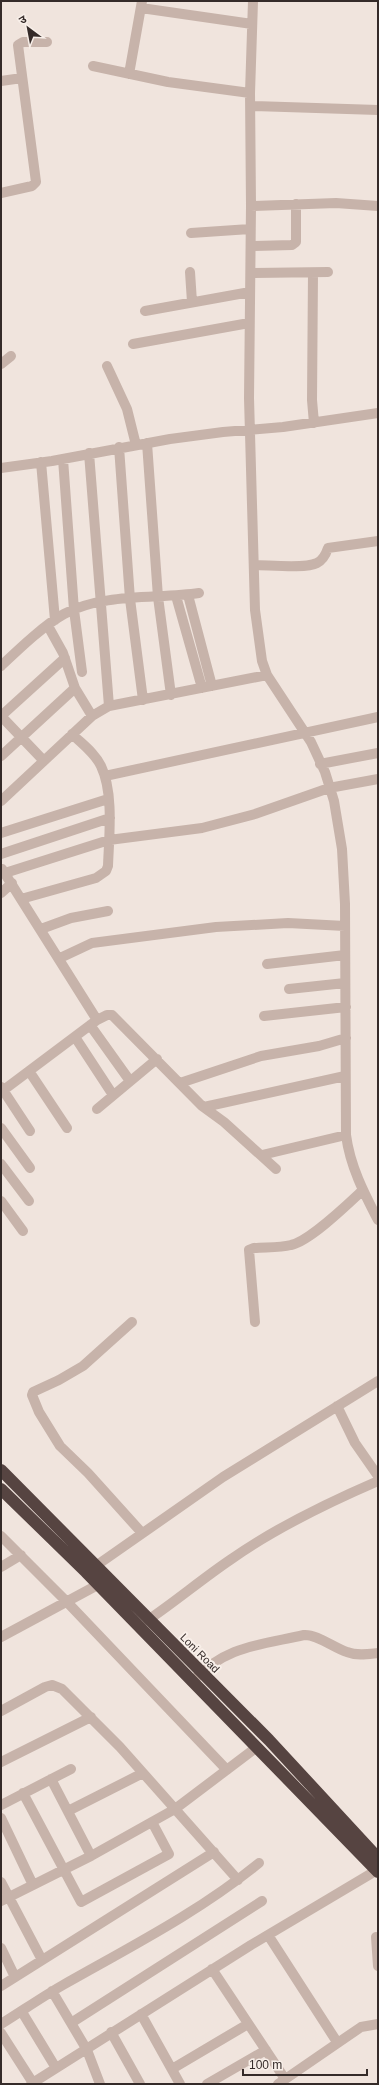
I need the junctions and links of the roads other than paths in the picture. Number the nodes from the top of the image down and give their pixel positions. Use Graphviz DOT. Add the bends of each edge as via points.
graph roads {
  1 [pos="253,1"];
  2 [pos="141,5"];
  3 [pos="252,24"];
  4 [pos="47,42"];
  5 [pos="93,66"];
  6 [pos="129,74"];
  7 [pos="22,78"];
  8 [pos="1,81"];
  9 [pos="250,93"];
  10 [pos="251,106"];
  11 [pos="378,110"];
  12 [pos="1,193"];
  13 [pos="296,204"];
  14 [pos="251,206"];
  15 [pos="378,206"];
  16 [pos="250,229"];
  17 [pos="191,233"];
  18 [pos="251,246"];
  19 [pos="190,272"];
  20 [pos="328,272"];
  21 [pos="251,273"];
  22 [pos="313,273"];
  23 [pos="250,292"];
  24 [pos="192,302"];
  25 [pos="145,311"];
  26 [pos="249,323"];
  27 [pos="133,344"];
  28 [pos="11,356"];
  29 [pos="1,364"];
  30 [pos="107,366"];
  31 [pos="378,413"];
  32 [pos="314,423"];
  33 [pos="250,431"];
  34 [pos="147,443"];
  35 [pos="136,445"];
  36 [pos="118,448"];
  37 [pos="89,454"];
  38 [pos="63,459"];
  39 [pos="41,462"];
  40 [pos="1,468"];
  41 [pos="378,541"];
  42 [pos="254,565"];
  43 [pos="199,593"];
  44 [pos="188,595"];
  45 [pos="176,596"];
  46 [pos="158,597"];
  47 [pos="130,599"];
  48 [pos="102,602"];
  49 [pos="74,610"];
  50 [pos="51,623"];
  51 [pos="64,658"];
  52 [pos="1,666"];
  53 [pos="82,672"];
  54 [pos="267,675"];
  55 [pos="207,687"];
  56 [pos="75,688"];
  57 [pos="172,695"];
  58 [pos="143,700"];
  59 [pos="109,706"];
  60 [pos="1,716"];
  61 [pos="92,716"];
  62 [pos="378,717"];
  63 [pos="306,732"];
  64 [pos="72,734"];
  65 [pos="22,737"];
  66 [pos="378,753"];
  67 [pos="1,756"];
  68 [pos="44,761"];
  69 [pos="320,764"];
  70 [pos="104,776"];
  71 [pos="378,779"];
  72 [pos="329,788"];
  73 [pos="108,799"];
  74 [pos="1,801"];
  75 [pos="110,818"];
  76 [pos="1,833"];
  77 [pos="109,840"];
  78 [pos="1,854"];
  79 [pos="3,870"];
  80 [pos="12,883"];
  81 [pos="1,893"];
  82 [pos="21,899"];
  83 [pos="108,910"];
  84 [pos="345,926"];
  85 [pos="41,929"];
  86 [pos="345,956"];
  87 [pos="60,958"];
  88 [pos="267,964"];
  89 [pos="345,983"];
  90 [pos="289,989"];
  91 [pos="346,1007"];
  92 [pos="264,1016"];
  93 [pos="94,1022"];
  94 [pos="74,1037"];
  95 [pos="346,1038"];
  96 [pos="157,1059"];
  97 [pos="29,1071"];
  98 [pos="345,1076"];
  99 [pos="130,1081"];
  100 [pos="180,1083"];
  101 [pos="2,1090"];
  102 [pos="113,1095"];
  103 [pos="204,1107"];
  104 [pos="96,1109"];
  105 [pos="1,1128"];
  106 [pos="67,1128"];
  107 [pos="30,1130"];
  108 [pos="346,1135"];
  109 [pos="262,1155"];
  110 [pos="1,1164"];
  111 [pos="30,1168"];
  112 [pos="276,1169"];
  113 [pos="363,1190"];
  114 [pos="1,1201"];
  115 [pos="29,1201"];
  116 [pos="378,1220"];
  117 [pos="23,1231"];
  118 [pos="132,1322"];
  119 [pos="255,1322"];
  120 [pos="378,1381"];
  121 [pos="336,1406"];
  122 [pos="1,1470"];
  123 [pos="378,1476"];
  124 [pos="378,1480"];
  125 [pos="1,1489"];
  126 [pos="142,1534"];
  127 [pos="1,1536"];
  128 [pos="21,1555"];
  129 [pos="1,1567"];
  130 [pos="91,1569"];
  131 [pos="103,1582"];
  132 [pos="67,1602"];
  133 [pos="148,1620"];
  134 [pos="1,1637"];
  135 [pos="378,1653"];
  136 [pos="200,1672"];
  137 [pos="192,1682"];
  138 [pos="1,1711"];
  139 [pos="91,1717"];
  140 [pos="257,1747"];
  141 [pos="1,1762"];
  142 [pos="71,1769"];
  143 [pos="227,1770"];
  144 [pos="143,1773"];
  145 [pos="51,1780"];
  146 [pos="23,1793"];
  147 [pos="1,1805"];
  148 [pos="175,1809"];
  149 [pos="68,1811"];
  150 [pos="1,1818"];
  151 [pos="152,1822"];
  152 [pos="214,1852"];
  153 [pos="91,1856"];
  154 [pos="259,1863"];
  155 [pos="378,1867"];
  156 [pos="63,1870"];
  157 [pos="238,1880"];
  158 [pos="1,1882"];
  159 [pos="33,1885"];
  160 [pos="5,1899"];
  161 [pos="262,1901"];
  162 [pos="268,1935"];
  163 [pos="376,1937"];
  164 [pos="1,1948"];
  165 [pos="42,1960"];
  166 [pos="378,1966"];
  167 [pos="212,1969"];
  168 [pos="15,1977"];
  169 [pos="1,1986"];
  170 [pos="52,1991"];
  171 [pos="22,2012"];
  172 [pos="140,2014"];
  173 [pos="1,2024"];
  174 [pos="71,2024"];
  175 [pos="248,2024"];
  176 [pos="378,2024"];
  177 [pos="111,2032"];
  178 [pos="1,2033"];
  179 [pos="337,2042"];
  180 [pos="87,2050"];
  181 [pos="266,2050"];
  182 [pos="56,2068"];
  183 [pos="172,2069"];
  184 [pos="281,2081"];
  185 [pos="32,2083"];
  186 [pos="100,2084"];
  187 [pos="140,2084"];
  188 [pos="180,2084"];
  189 [pos="207,2084"];
  1 -- 3 [label="street"];
  2 -- 3 [label="street"];
  2 -- 6 [label="street"];
  3 -- 9 [label="street"];
  4 -- 7 [label="street" via="19,43"];
  5 -- 6 [label="street"];
  6 -- 9 [label="street"];
  7 -- 8 [label="street"];
  7 -- 12 [label="street" via="36,182 32,186"];
  9 -- 10 [label="street"];
  10 -- 11 [label="street"];
  10 -- 14 [label="street"];
  13 -- 14 [label="street"];
  13 -- 15 [label="street"];
  13 -- 18 [label="street" via="296,242 292,245"];
  14 -- 16 [label="street"];
  16 -- 17 [label="street"];
  16 -- 18 [label="street"];
  18 -- 21 [label="street"];
  19 -- 24 [label="street"];
  20 -- 22 [label="street"];
  21 -- 22 [label="street"];
  21 -- 23 [label="street"];
  22 -- 32 [label="street"];
  23 -- 24 [label="street"];
  23 -- 26 [label="street"];
  24 -- 25 [label="street"];
  26 -- 27 [label="street"];
  26 -- 33 [label="street"];
  28 -- 29 [label="street"];
  30 -- 35 [label="street" via="126,410"];
  31 -- 32 [label="street"];
  32 -- 33 [label="street"];
  33 -- 34 [label="street" via="223,432"];
  33 -- 42 [label="street"];
  34 -- 35 [label="street"];
  34 -- 46 [label="street"];
  35 -- 36 [label="street"];
  36 -- 37 [label="street"];
  36 -- 47 [label="street"];
  37 -- 38 [label="street"];
  37 -- 48 [label="street"];
  38 -- 39 [label="street"];
  38 -- 49 [label="street"];
  39 -- 40 [label="street"];
  39 -- 50 [label="street"];
  41 -- 42 [label="street" via="328,548 324,557 307,567"];
  42 -- 54 [label="street" via="255,610 262,661"];
  43 -- 44 [label="street"];
  44 -- 45 [label="street"];
  44 -- 55 [label="street"];
  45 -- 46 [label="street"];
  45 -- 55 [label="street"];
  46 -- 47 [label="street"];
  46 -- 57 [label="street"];
  47 -- 48 [label="street"];
  47 -- 58 [label="street"];
  48 -- 49 [label="street"];
  48 -- 59 [label="street"];
  49 -- 50 [label="street"];
  49 -- 53 [label="street"];
  50 -- 51 [label="street"];
  50 -- 52 [label="street"];
  51 -- 56 [label="street"];
  51 -- 60 [label="street"];
  54 -- 55 [label="street"];
  54 -- 63 [label="street"];
  55 -- 57 [label="street"];
  56 -- 61 [label="street"];
  56 -- 65 [label="street"];
  57 -- 58 [label="street"];
  58 -- 59 [label="street"];
  59 -- 61 [label="street"];
  60 -- 65 [label="street"];
  61 -- 64 [label="street"];
  62 -- 63 [label="street"];
  63 -- 69 [label="street"];
  63 -- 70 [label="street"];
  64 -- 68 [label="street"];
  64 -- 70 [label="street" via="97,759"];
  65 -- 67 [label="street"];
  65 -- 68 [label="street"];
  66 -- 69 [label="street"];
  68 -- 74 [label="street"];
  69 -- 72 [label="street"];
  70 -- 73 [label="street"];
  71 -- 72 [label="street"];
  72 -- 77 [label="street" via="255,814 202,828"];
  72 -- 84 [label="street" via="334,800 342,849"];
  73 -- 75 [label="street"];
  73 -- 76 [label="street"];
  75 -- 77 [label="street"];
  75 -- 78 [label="street"];
  77 -- 79 [label="street"];
  77 -- 82 [label="street" via="108,866 102,875"];
  79 -- 80 [label="street"];
  80 -- 81 [label="street"];
  80 -- 82 [label="street"];
  82 -- 85 [label="street"];
  83 -- 85 [label="street" via="71,918"];
  84 -- 86 [label="street"];
  84 -- 87 [label="street" via="288,923 216,927 92,943"];
  85 -- 87 [label="street"];
  86 -- 88 [label="street"];
  86 -- 89 [label="street"];
  87 -- 93 [label="street"];
  89 -- 90 [label="street"];
  89 -- 91 [label="street"];
  91 -- 92 [label="street"];
  91 -- 95 [label="street"];
  93 -- 94 [label="street"];
  93 -- 96 [label="street" via="112,1015"];
  93 -- 99 [label="street"];
  94 -- 97 [label="street"];
  94 -- 102 [label="street"];
  95 -- 98 [label="street"];
  95 -- 100 [label="street" via="319,1046 261,1056"];
  96 -- 99 [label="street"];
  96 -- 100 [label="street"];
  97 -- 101 [label="street"];
  97 -- 106 [label="street"];
  98 -- 103 [label="street"];
  98 -- 108 [label="street"];
  99 -- 102 [label="street"];
  100 -- 103 [label="street"];
  101 -- 107 [label="street"];
  102 -- 104 [label="street"];
  103 -- 109 [label="street"];
  105 -- 111 [label="street"];
  108 -- 109 [label="street"];
  108 -- 113 [label="street" via="351,1160"];
  109 -- 112 [label="street"];
  110 -- 115 [label="street"];
  113 -- 116 [label="street"];
  113 -- 119 [label="street" via="298,1243 249,1250"];
  114 -- 117 [label="street"];
  118 -- 126 [label="street" via="83,1366 33,1392 32,1395 39,1412 60,1446"];
  120 -- 121 [label="street"];
  121 -- 123 [label="street" via="355,1443"];
  121 -- 126 [label="street" via="223,1477"];
  122 -- 130 [label="highway, Loni Road"];
  124 -- 133 [label="street" via="264,1538"];
  125 -- 130 [label="highway, Loni Road"];
  126 -- 130 [label="street"];
  127 -- 128 [label="street"];
  128 -- 129 [label="street"];
  128 -- 132 [label="street"];
  130 -- 131 [label="highway, Loni Road"];
  131 -- 132 [label="street"];
  131 -- 133 [label="highway, Loni Road"];
  131 -- 137 [label="highway, Loni Road"];
  132 -- 134 [label="street"];
  132 -- 143 [label="street"];
  133 -- 136 [label="highway, Loni Road"];
  135 -- 136 [label="street" via="348,1653 314,1636 304,1635 230,1652"];
  136 -- 137 [label="street"];
  136 -- 155 [label="highway, Loni Road" via="269,1740"];
  137 -- 140 [label="highway, Loni Road"];
  138 -- 139 [label="street" via="52,1685 62,1689"];
  139 -- 141 [label="street"];
  139 -- 144 [label="street"];
  140 -- 143 [label="street"];
  140 -- 155 [label="highway, Loni Road"];
  142 -- 145 [label="street"];
  143 -- 148 [label="street"];
  144 -- 148 [label="street"];
  144 -- 149 [label="street"];
  145 -- 146 [label="street"];
  145 -- 149 [label="street"];
  146 -- 147 [label="street"];
  146 -- 156 [label="street"];
  148 -- 151 [label="street"];
  148 -- 152 [label="street"];
  149 -- 153 [label="street"];
  150 -- 159 [label="street"];
  151 -- 153 [label="street"];
  151 -- 156 [label="street" via="169,1854 81,1902"];
  152 -- 157 [label="street"];
  152 -- 165 [label="street"];
  153 -- 156 [label="street"];
  154 -- 157 [label="street"];
  155 -- 162 [label="street"];
  156 -- 159 [label="street"];
  157 -- 170 [label="street" via="184,1917"];
  158 -- 160 [label="street"];
  159 -- 160 [label="street"];
  160 -- 165 [label="street"];
  161 -- 174 [label="street"];
  162 -- 167 [label="street"];
  162 -- 179 [label="street"];
  163 -- 166 [label="street"];
  164 -- 168 [label="street"];
  165 -- 168 [label="street"];
  167 -- 172 [label="street"];
  167 -- 175 [label="street"];
  168 -- 169 [label="street"];
  170 -- 171 [label="street"];
  170 -- 174 [label="street"];
  171 -- 173 [label="street"];
  171 -- 182 [label="street"];
  172 -- 177 [label="street"];
  172 -- 183 [label="street"];
  174 -- 180 [label="street"];
  175 -- 181 [label="street"];
  175 -- 183 [label="street"];
  176 -- 179 [label="street" via="360,2027"];
  177 -- 180 [label="street"];
  177 -- 187 [label="street"];
  178 -- 185 [label="street"];
  179 -- 184 [label="street"];
  180 -- 182 [label="street"];
  180 -- 186 [label="street"];
  181 -- 184 [label="street"];
  181 -- 189 [label="street"];
  182 -- 185 [label="street"];
  183 -- 188 [label="street"];
}
